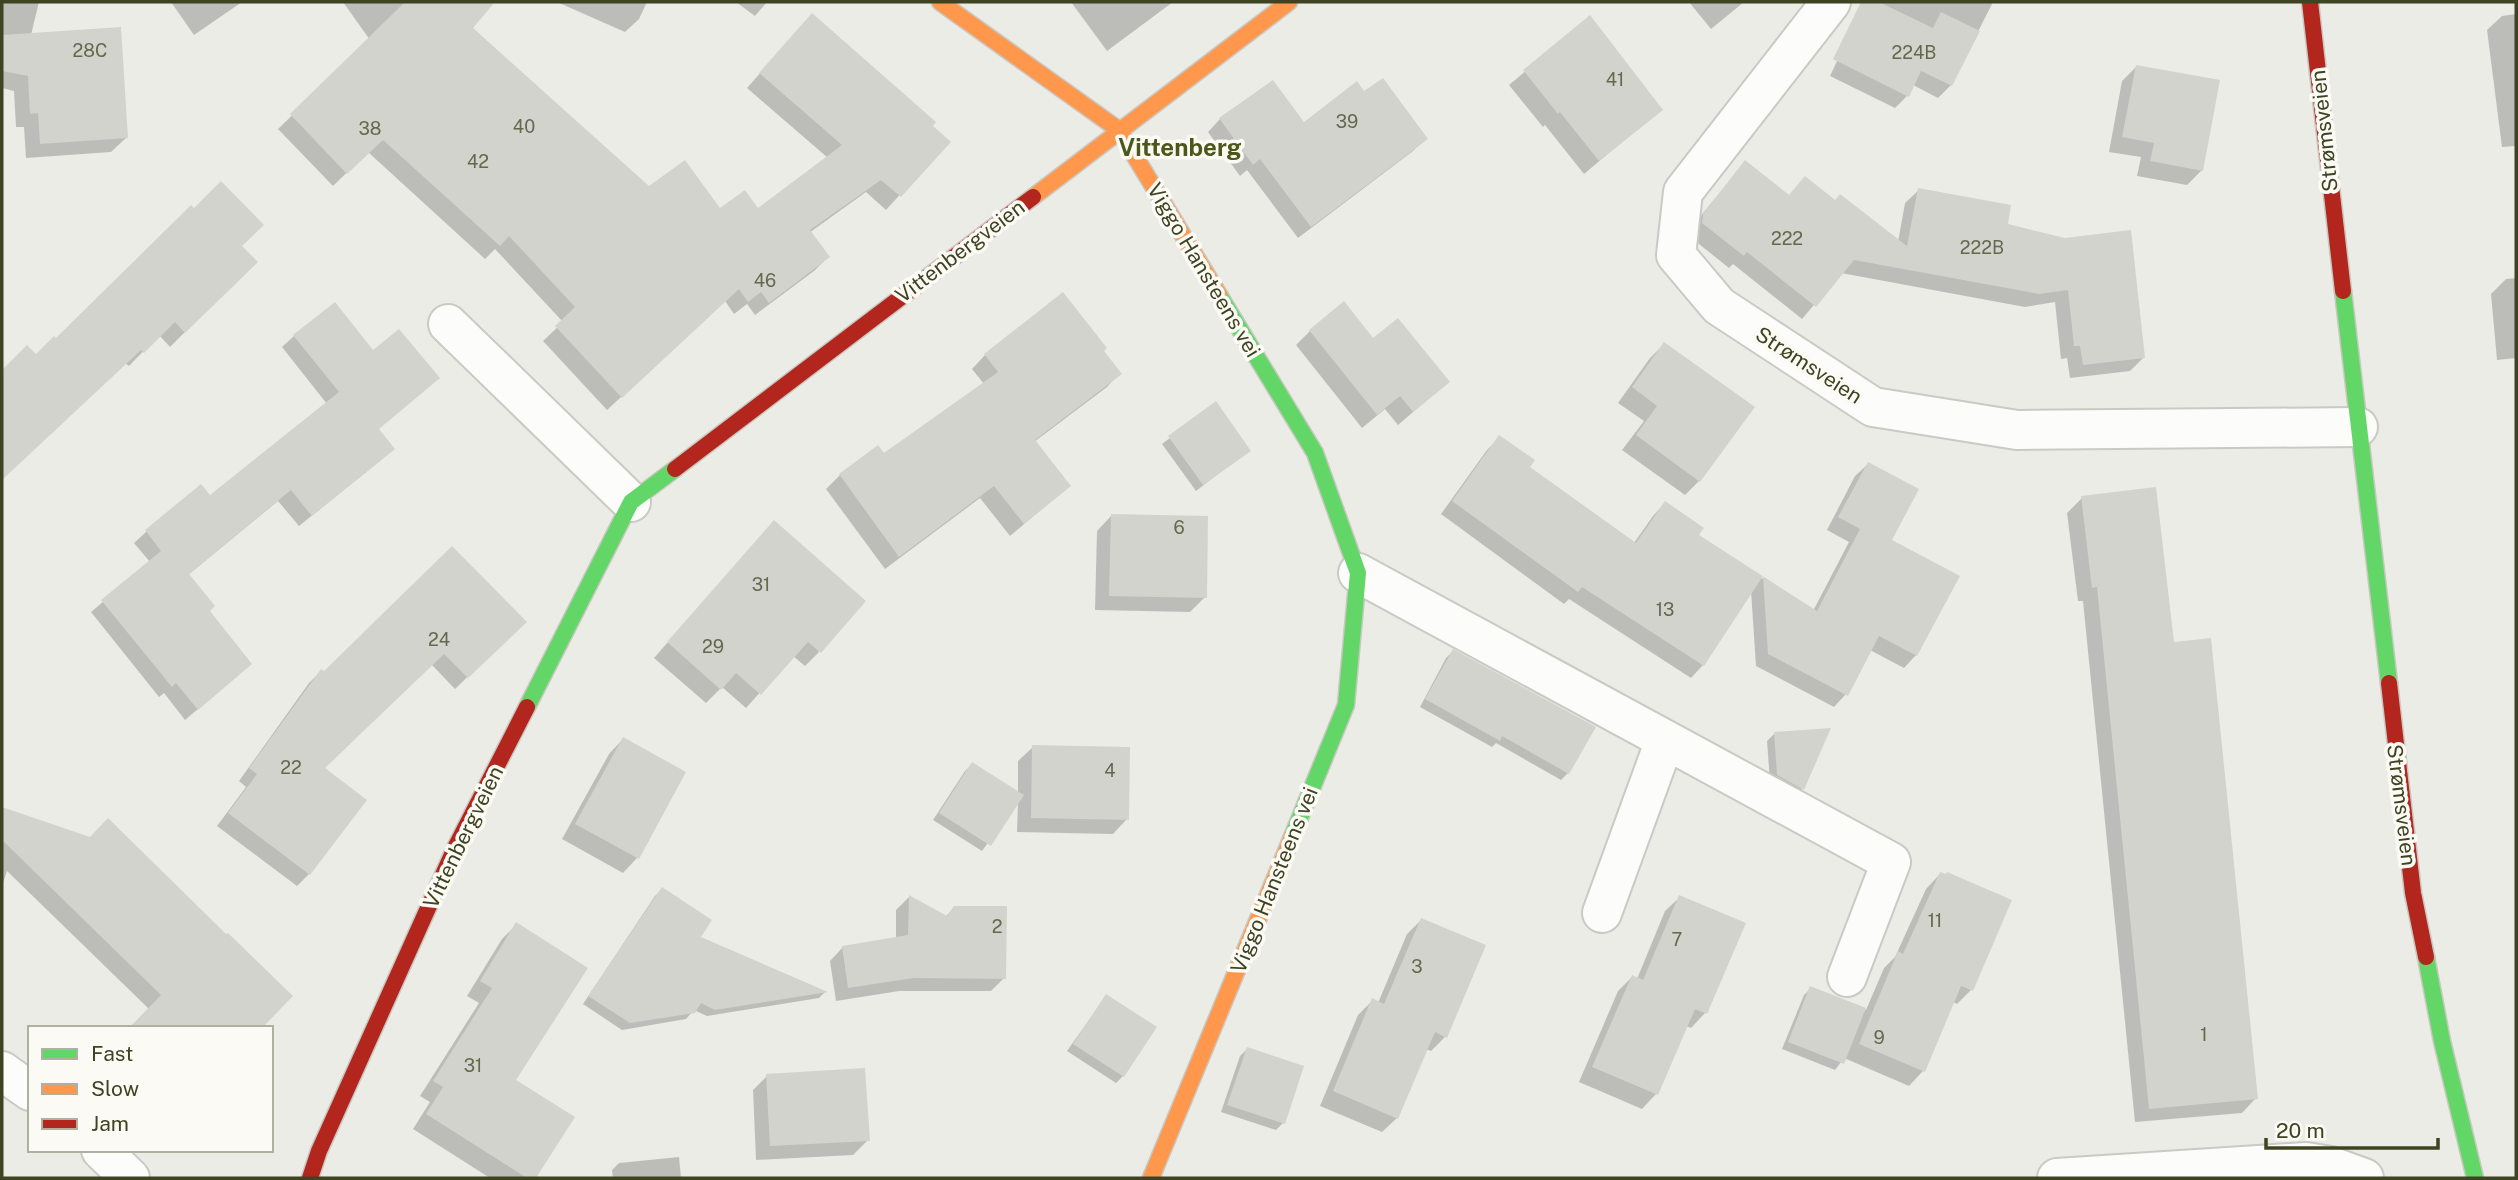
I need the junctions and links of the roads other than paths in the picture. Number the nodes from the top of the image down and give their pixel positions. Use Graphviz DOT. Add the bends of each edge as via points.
graph roads {
  1 [pos="940,2"];
  2 [pos="1289,2"];
  3 [pos="1831,2"];
  4 [pos="2310,2"];
  5 [pos="1119,130"];
  6 [pos="448,324"];
  7 [pos="2358,427"];
  8 [pos="631,502"];
  9 [pos="1358,573"];
  10 [pos="1665,740"];
  11 [pos="1602,913"];
  12 [pos="1847,977"];
  13 [pos="2,1071"];
  14 [pos="28,1090"];
  15 [pos="103,1152"];
  16 [pos="130,1178"];
  17 [pos="310,1178"];
  18 [pos="1151,1178"];
  19 [pos="2057,1178"];
  20 [pos="2364,1178"];
  21 [pos="2475,1178"];
  1 -- 5 [label="street, Viggo Hansteens vei"];
  2 -- 5 [label="street, Vittenbergveien"];
  3 -- 7 [label="street, Strømsveien" via="1683,192 1676,255 1719,306 1873,407 2017,430"];
  4 -- 7 [label="street, Strømsveien"];
  5 -- 8 [label="street, Vittenbergveien"];
  5 -- 9 [label="street, Viggo Hansteens vei" via="1315,453"];
  6 -- 8 [label="street"];
  7 -- 21 [label="street, Strømsveien" via="2413,893"];
  8 -- 17 [label="street, Vittenbergveien" via="455,848"];
  9 -- 10 [label="street"];
  9 -- 18 [label="street, Viggo Hansteens vei" via="1346,705"];
  10 -- 11 [label="street"];
  10 -- 12 [label="street" via="1891,862"];
  13 -- 14 [label="street"];
  15 -- 16 [label="street"];
  19 -- 20 [label="street" via="2306,1162"];
}
